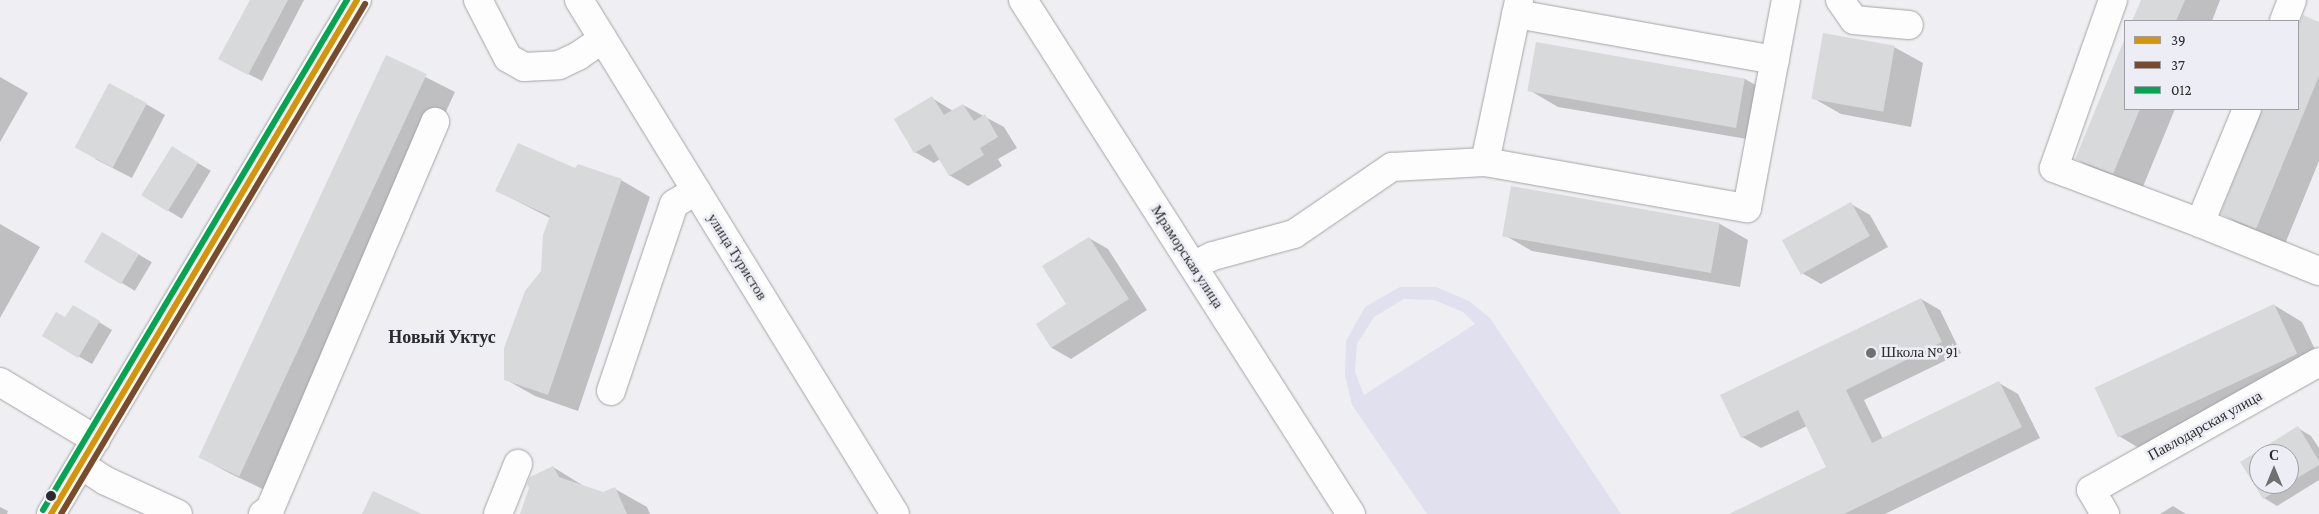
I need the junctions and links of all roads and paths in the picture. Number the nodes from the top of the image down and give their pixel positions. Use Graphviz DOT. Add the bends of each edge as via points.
graph roads {
  1 [pos="357,0"];
  2 [pos="478,0"];
  3 [pos="579,0"];
  4 [pos="1023,0"];
  5 [pos="1786,0"];
  6 [pos="1840,0"];
  7 [pos="2112,0"];
  8 [pos="2292,0"];
  9 [pos="1518,7"];
  10 [pos="2284,20"];
  11 [pos="1909,25"];
  12 [pos="603,39"];
  13 [pos="1775,60"];
  14 [pos="2247,110"];
  15 [pos="435,122"];
  16 [pos="1485,162"];
  17 [pos="696,191"];
  18 [pos="2200,222"];
  19 [pos="1193,266"];
  20 [pos="2319,271"];
  21 [pos="2319,362"];
  22 [pos="0,382"];
  23 [pos="611,391"];
  24 [pos="96,440"];
  25 [pos="518,464"];
  26 [pos="81,465"];
  27 [pos="51,514"];
  28 [pos="178,514"];
  29 [pos="263,514"];
  30 [pos="498,514"];
  31 [pos="895,514"];
  32 [pos="1351,514"];
  33 [pos="2105,514"];
  1 -- 24 [label="street"];
  2 -- 12 [label="street" via="508,58 524,68 559,65"];
  3 -- 12 [label="street, улица Туристов"];
  4 -- 19 [label="street, Мраморская улица"];
  5 -- 13 [label="street"];
  6 -- 11 [label="street" via="1854,20"];
  7 -- 18 [label="street" via="2054,168"];
  8 -- 10 [label="street"];
  9 -- 13 [label="street"];
  9 -- 16 [label="street"];
  12 -- 17 [label="street, улица Туристов"];
  13 -- 16 [label="street" via="1747,208"];
  14 -- 18 [label="street"];
  15 -- 29 [label="street" via="270,509"];
  16 -- 19 [label="street" via="1392,167 1294,234 1213,256"];
  17 -- 23 [label="street" via="674,204"];
  17 -- 31 [label="street, улица Туристов"];
  18 -- 20 [label="street"];
  19 -- 32 [label="street, Мраморская улица"];
  21 -- 33 [label="street, Павлодарская улица" via="2091,490"];
  22 -- 24 [label="street"];
  24 -- 26 [label="street"];
  25 -- 30 [label="street"];
  26 -- 27 [label="street"];
  26 -- 28 [label="street" via="106,481"];
}
